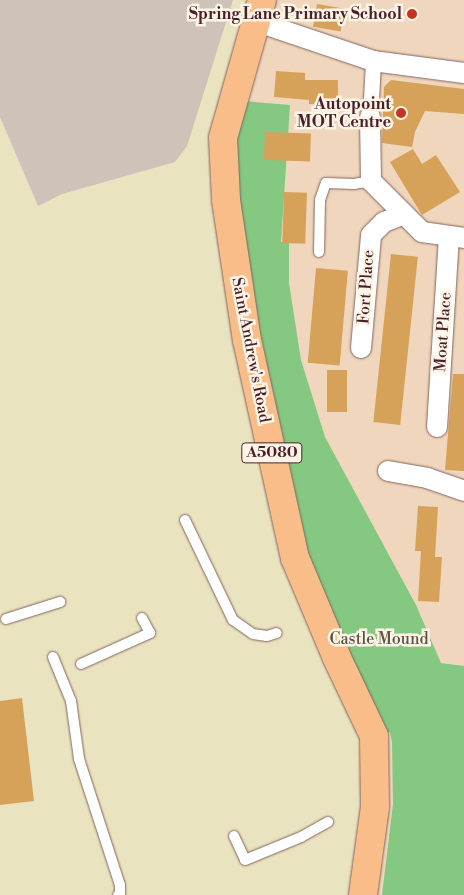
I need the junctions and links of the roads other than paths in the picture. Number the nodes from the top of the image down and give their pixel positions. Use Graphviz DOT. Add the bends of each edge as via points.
graph roads {
  1 [pos="259,10"];
  2 [pos="373,61"];
  3 [pos="464,73"];
  4 [pos="370,117"];
  5 [pos="371,181"];
  6 [pos="402,214"];
  7 [pos="456,237"];
  8 [pos="319,252"];
  9 [pos="362,348"];
  10 [pos="437,428"];
  11 [pos="388,471"];
  12 [pos="464,492"];
  13 [pos="185,520"];
  14 [pos="60,602"];
  15 [pos="142,618"];
  16 [pos="6,619"];
  17 [pos="277,633"];
  18 [pos="53,657"];
  19 [pos="81,664"];
  20 [pos="328,822"];
  21 [pos="234,836"];
  22 [pos="119,894"];
  23 [pos="363,895"];
  1 -- 2 [label="street"];
  1 -- 23 [label="main road, Saint Andrew's Road / A5080" via="223,138 227,208 247,340 296,558 337,658 374,736 375,807"];
  2 -- 3 [label="street"];
  2 -- 4 [label="street"];
  4 -- 5 [label="street"];
  5 -- 6 [label="street"];
  5 -- 8 [label="lane" via="326,183 320,200"];
  6 -- 7 [label="street" via="422,232"];
  6 -- 9 [label="street, Fort Place" via="384,222 370,235"];
  7 -- 10 [label="street, Moat Place"];
  11 -- 12 [label="street" via="427,478"];
  13 -- 17 [label="lane" via="233,620 254,634 267,636"];
  14 -- 16 [label="lane"];
  15 -- 19 [label="lane" via="150,633"];
  18 -- 22 [label="lane" via="71,701 78,759 120,884"];
  20 -- 21 [label="lane" via="245,860"];
}
